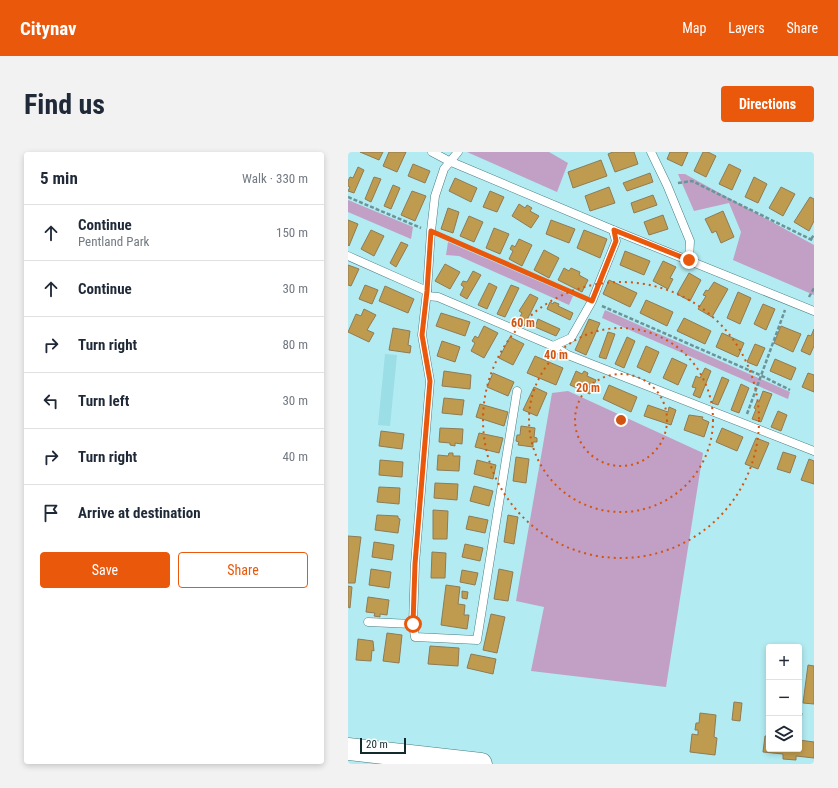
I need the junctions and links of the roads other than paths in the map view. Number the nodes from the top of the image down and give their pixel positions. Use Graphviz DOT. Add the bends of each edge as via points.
graph roads {
  1 [pos="432,152"];
  2 [pos="458,152"];
  3 [pos="651,152"];
  4 [pos="449,161"];
  5 [pos="614,230"];
  6 [pos="348,256"];
  7 [pos="689,260"];
  8 [pos="427,294"];
  9 [pos="814,311"];
  10 [pos="553,346"];
  11 [pos="517,391"];
  12 [pos="814,450"];
  13 [pos="368,622"];
  14 [pos="413,624"];
  15 [pos="348,749"];
  16 [pos="481,764"];
  1 -- 4 [label="lane"];
  2 -- 4 [label="lane"];
  3 -- 7 [label="lane" via="668,185 690,241"];
  4 -- 5 [label="lane"];
  4 -- 8 [label="lane" via="435,196"];
  5 -- 7 [label="lane"];
  5 -- 10 [label="lane" via="616,241 592,301 571,338"];
  6 -- 8 [label="lane"];
  7 -- 9 [label="lane"];
  8 -- 10 [label="lane"];
  8 -- 14 [label="lane" via="422,335 430,381 415,564"];
  10 -- 12 [label="lane" via="568,355"];
  11 -- 14 [label="lane" via="477,640 416,637"];
  13 -- 14 [label="lane"];
  15 -- 16 [label="main road"];
}
